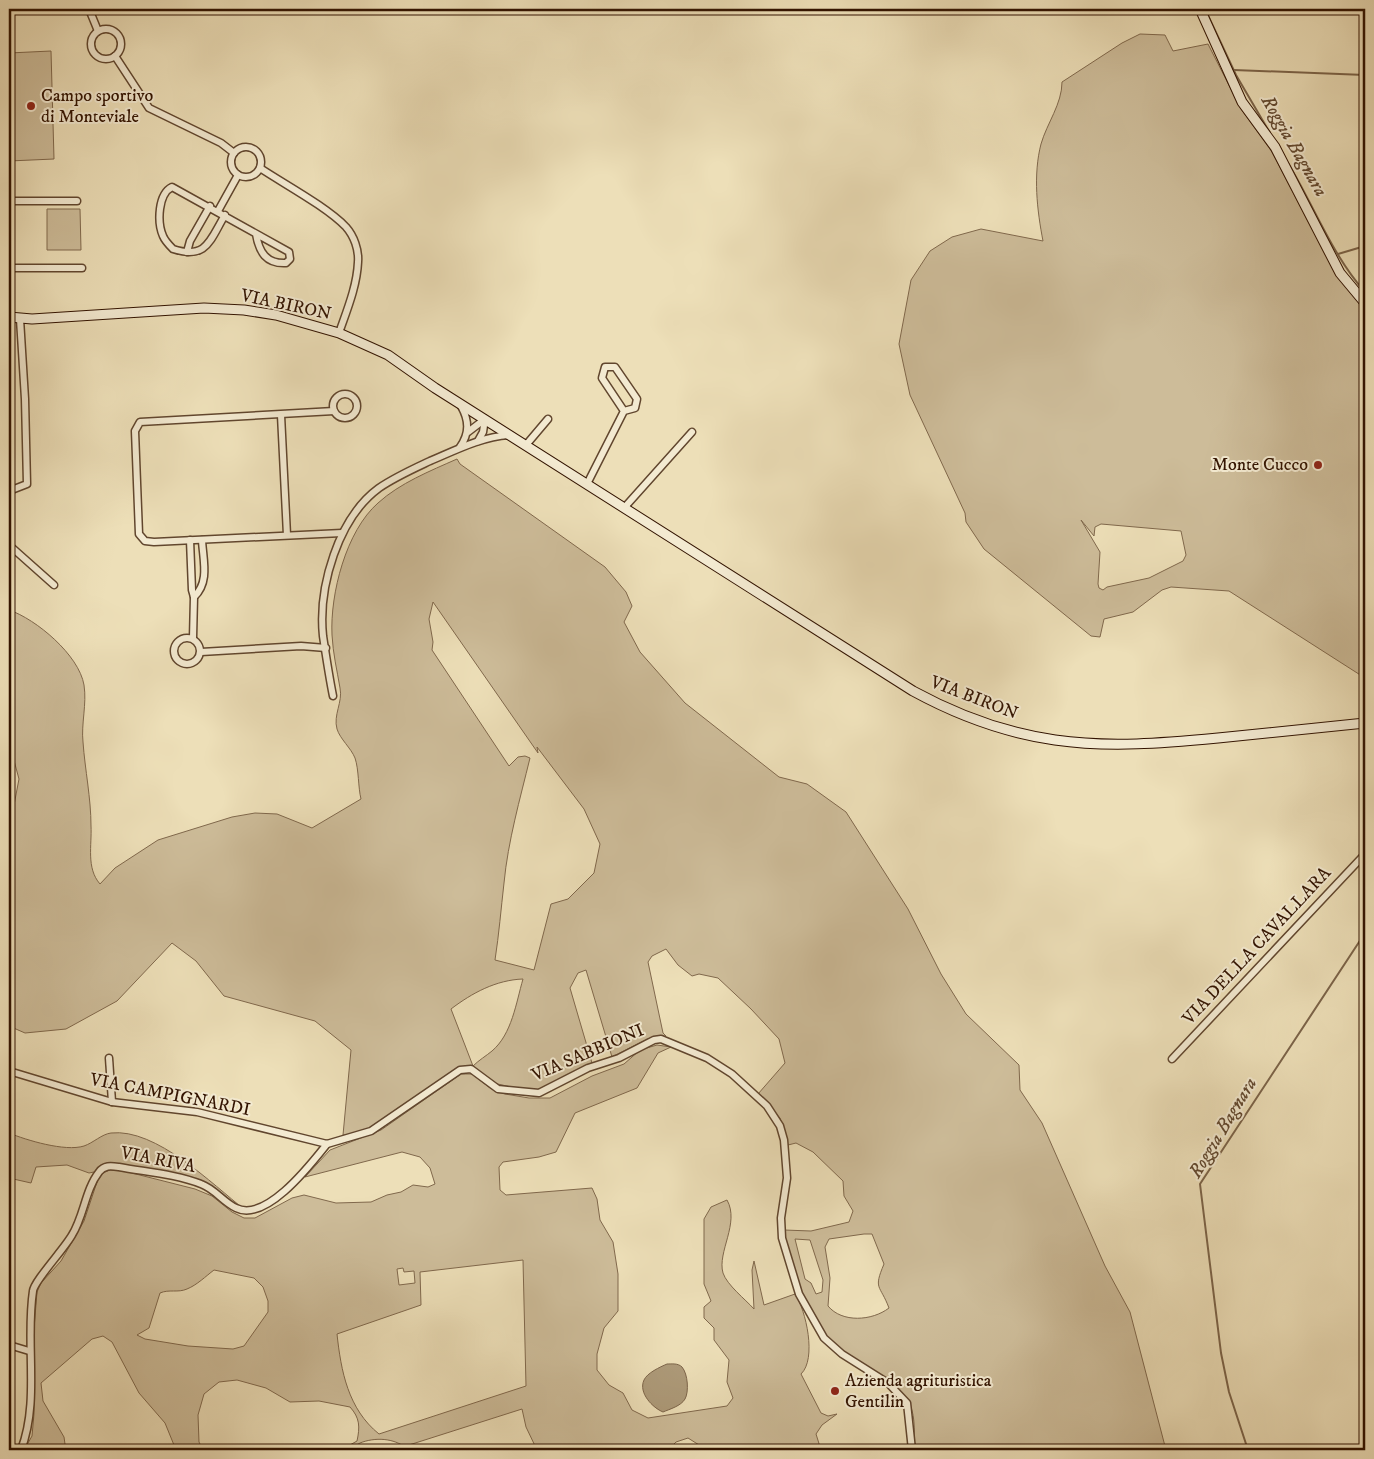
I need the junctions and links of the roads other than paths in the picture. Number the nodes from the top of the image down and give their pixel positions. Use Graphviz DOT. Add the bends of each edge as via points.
graph roads {
  1 [pos="89,9"];
  2 [pos="1200,9"];
  3 [pos="98,31"];
  4 [pos="115,56"];
  5 [pos="234,152"];
  6 [pos="260,168"];
  7 [pos="238,174"];
  8 [pos="9,201"];
  9 [pos="77,201"];
  10 [pos="210,206"];
  11 [pos="218,211"];
  12 [pos="225,215"];
  13 [pos="256,234"];
  14 [pos="187,252"];
  15 [pos="9,268"];
  16 [pos="82,268"];
  17 [pos="1365,303"];
  18 [pos="9,317"];
  19 [pos="20,319"];
  20 [pos="339,333"];
  21 [pos="459,401"];
  22 [pos="334,411"];
  23 [pos="624,411"];
  24 [pos="281,415"];
  25 [pos="485,419"];
  26 [pos="548,419"];
  27 [pos="468,432"];
  28 [pos="692,432"];
  29 [pos="509,435"];
  30 [pos="478,441"];
  31 [pos="526,444"];
  32 [pos="459,448"];
  33 [pos="586,484"];
  34 [pos="9,491"];
  35 [pos="624,508"];
  36 [pos="342,533"];
  37 [pos="288,536"];
  38 [pos="190,540"];
  39 [pos="202,540"];
  40 [pos="9,545"];
  41 [pos="54,584"];
  42 [pos="194,597"];
  43 [pos="193,638"];
  44 [pos="326,648"];
  45 [pos="201,652"];
  46 [pos="333,696"];
  47 [pos="1365,723"];
  48 [pos="1365,854"];
  49 [pos="109,1058"];
  50 [pos="1172,1059"];
  51 [pos="9,1071"];
  52 [pos="112,1102"];
  53 [pos="327,1144"];
  54 [pos="9,1345"];
  55 [pos="29,1351"];
  56 [pos="22,1450"];
  57 [pos="912,1450"];
  1 -- 3 [label="street"];
  2 -- 17 [label="street" via="1242,102 1277,151 1340,273"];
  3 -- 4 [label="street" via="113,30 120,38 121,48"];
  3 -- 4 [label="street" via="92,38 93,51 105,59"];
  4 -- 5 [label="street" via="149,108"];
  5 -- 6 [label="street" via="242,147 252,148 261,159"];
  5 -- 7 [label="street" via="231,164"];
  6 -- 7 [label="street" via="250,176"];
  6 -- 20 [label="street" via="331,215 346,227 355,241 358,262"];
  7 -- 11 [label="street"];
  8 -- 9 [label="street"];
  10 -- 11 [label="street"];
  10 -- 14 [label="street"];
  10 -- 14 [label="street" via="172,187 167,189 162,201 162,235 173,249"];
  11 -- 12 [label="street"];
  12 -- 13 [label="street"];
  12 -- 14 [label="street" via="205,249"];
  13 -- 13 [label="street" via="260,251 266,257 279,263 290,259 289,252"];
  15 -- 16 [label="street"];
  18 -- 19 [label="street, VIA BIRON"];
  19 -- 20 [label="street, VIA BIRON" via="204,308 276,315"];
  19 -- 34 [label="street" via="27,484"];
  20 -- 21 [label="street, VIA BIRON" via="388,355"];
  21 -- 25 [label="street, VIA BIRON"];
  21 -- 27 [label="street"];
  22 -- 24 [label="street"];
  23 -- 23 [label="street" via="602,378 605,367 616,367 637,399 635,408"];
  23 -- 33 [label="street"];
  24 -- 37 [label="street"];
  24 -- 38 [label="street" via="146,421 137,425 139,534 146,541 154,542"];
  25 -- 27 [label="street"];
  25 -- 29 [label="street, VIA BIRON"];
  25 -- 30 [label="street"];
  26 -- 31 [label="street"];
  27 -- 32 [label="street"];
  28 -- 35 [label="street"];
  29 -- 30 [label="street"];
  29 -- 31 [label="street, VIA BIRON"];
  30 -- 32 [label="street"];
  31 -- 33 [label="street, VIA BIRON"];
  32 -- 36 [label="street" via="406,472 378,489 355,513"];
  33 -- 35 [label="street, VIA BIRON"];
  35 -- 47 [label="street, VIA BIRON" via="913,692 990,725 1055,740 1112,745"];
  36 -- 37 [label="street"];
  36 -- 44 [label="street" via="326,593 323,622"];
  37 -- 39 [label="street"];
  38 -- 39 [label="street"];
  38 -- 42 [label="street"];
  39 -- 42 [label="street" via="204,581 202,589"];
  40 -- 41 [label="street"];
  42 -- 43 [label="street"];
  43 -- 45 [label="street"];
  43 -- 45 [label="street" via="177,642 175,655 180,662 189,664 197,660"];
  44 -- 45 [label="street" via="301,646"];
  44 -- 46 [label="street"];
  48 -- 50 [label="street, VIA DELLA CAVALLARA"];
  49 -- 52 [label="street"];
  51 -- 52 [label="street, VIA CAMPIGNARDI"];
  52 -- 53 [label="street, VIA CAMPIGNARDI" via="197,1112"];
  53 -- 55 [label="street, VIA RIVA" via="295,1183 258,1208 245,1210 236,1208 202,1184 119,1167 104,1167 94,1180 78,1226 35,1285"];
  53 -- 57 [label="street, VIA SABBIONI" via="371,1131 449,1076 468,1068 498,1089 530,1093 550,1089 588,1068 619,1058 654,1040 675,1043 707,1058 746,1086 778,1121 786,1164 782,1238 799,1294 824,1338 842,1354 888,1383 907,1403"];
  54 -- 55 [label="street"];
  55 -- 56 [label="street, VIA RIVA" via="29,1423"];
}
